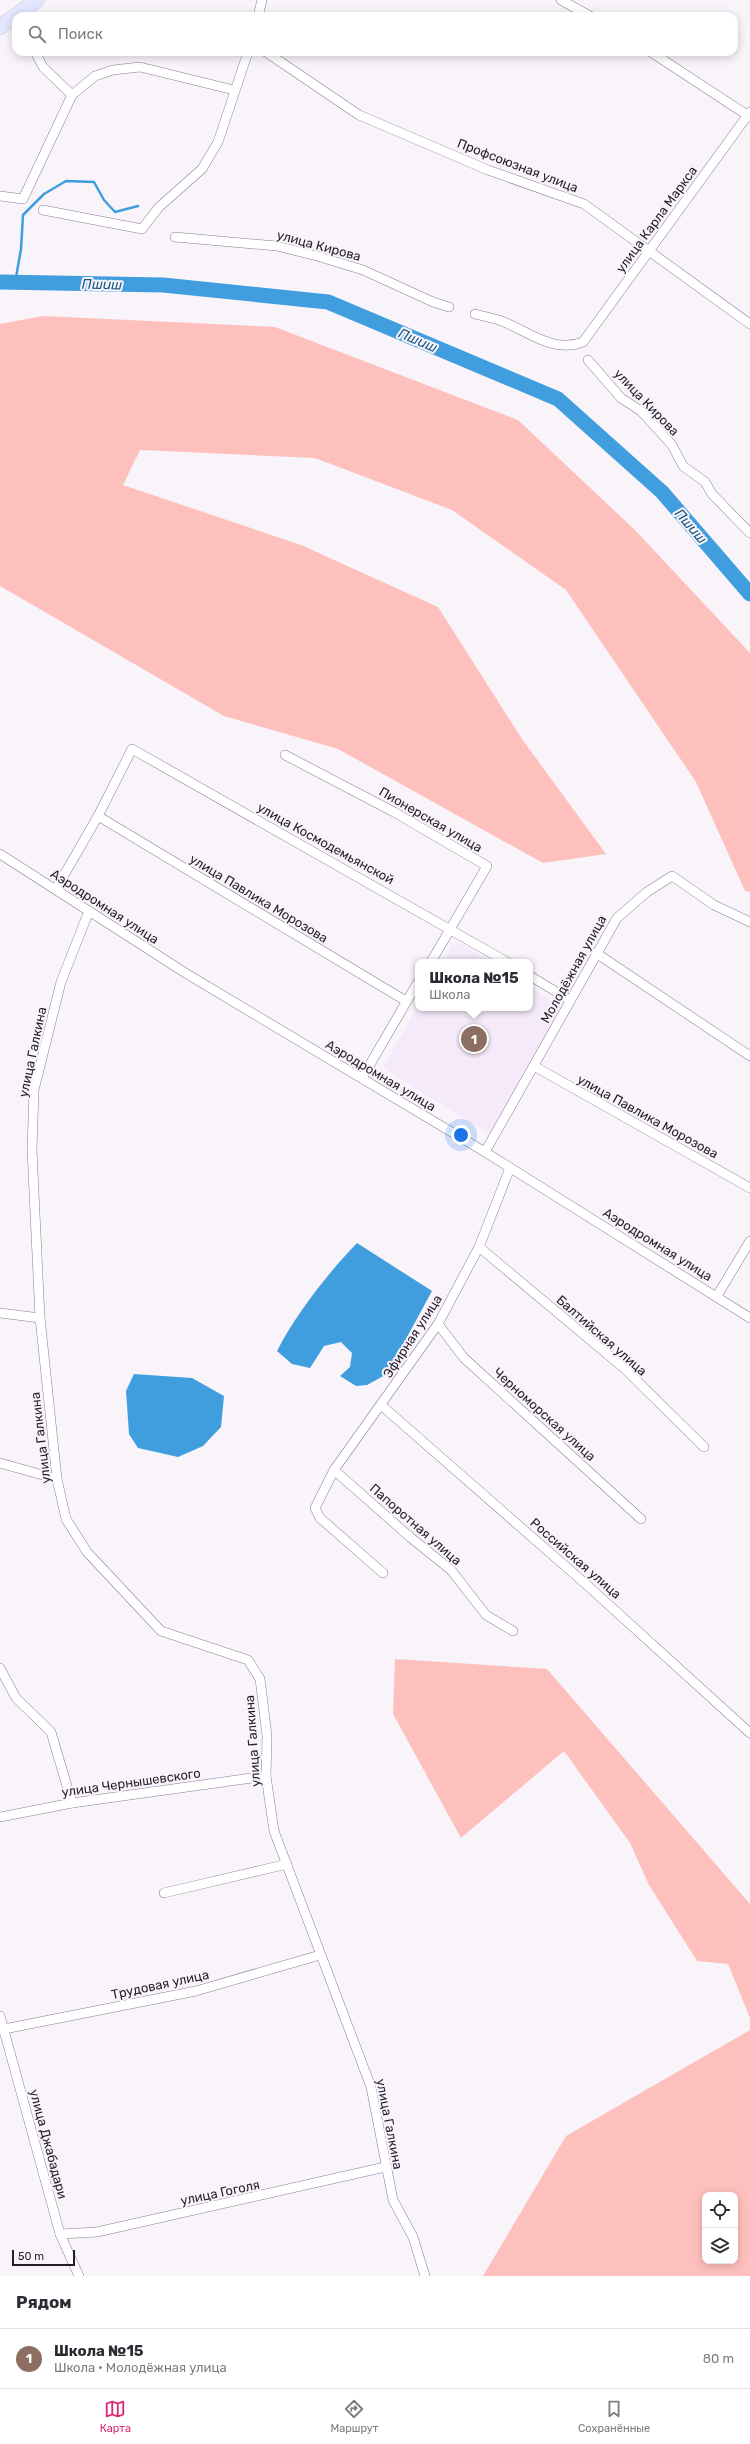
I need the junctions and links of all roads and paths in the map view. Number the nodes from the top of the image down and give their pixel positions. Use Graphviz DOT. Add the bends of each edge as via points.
graph roads {
  1 [pos="37,0"];
  2 [pos="262,0"];
  3 [pos="561,0"];
  4 [pos="21,12"];
  5 [pos="259,12"];
  6 [pos="583,12"];
  7 [pos="12,19"];
  8 [pos="0,27"];
  9 [pos="37,56"];
  10 [pos="247,56"];
  11 [pos="272,56"];
  12 [pos="657,56"];
  13 [pos="234,90"];
  14 [pos="72,95"];
  15 [pos="749,115"];
  16 [pos="0,196"];
  17 [pos="43,210"];
  18 [pos="175,237"];
  19 [pos="648,252"];
  20 [pos="449,307"];
  21 [pos="475,314"];
  22 [pos="750,324"];
  23 [pos="588,360"];
  24 [pos="750,533"];
  25 [pos="285,755"];
  26 [pos="98,816"];
  27 [pos="0,854"];
  28 [pos="56,890"];
  29 [pos="89,911"];
  30 [pos="750,922"];
  31 [pos="452,929"];
  32 [pos="596,953"];
  33 [pos="433,959"];
  34 [pos="502,959"];
  35 [pos="533,978"];
  36 [pos="415,987"];
  37 [pos="570,1000"];
  38 [pos="406,1001"];
  39 [pos="750,1056"];
  40 [pos="534,1066"];
  41 [pos="362,1078"];
  42 [pos="485,1152"];
  43 [pos="510,1168"];
  44 [pos="750,1188"];
  45 [pos="750,1241"];
  46 [pos="479,1247"];
  47 [pos="717,1296"];
  48 [pos="0,1313"];
  49 [pos="40,1318"];
  50 [pos="750,1318"];
  51 [pos="438,1324"];
  52 [pos="381,1406"];
  53 [pos="704,1448"];
  54 [pos="0,1462"];
  55 [pos="334,1470"];
  56 [pos="57,1478"];
  57 [pos="641,1519"];
  58 [pos="383,1573"];
  59 [pos="513,1631"];
  60 [pos="0,1668"];
  61 [pos="750,1733"];
  62 [pos="266,1776"];
  63 [pos="72,1803"];
  64 [pos="0,1817"];
  65 [pos="287,1864"];
  66 [pos="164,1893"];
  67 [pos="320,1955"];
  68 [pos="0,2016"];
  69 [pos="4,2029"];
  70 [pos="385,2166"];
  71 [pos="60,2234"];
  72 [pos="79,2276"];
  73 [pos="425,2276"];
  1 -- 4 [label="main road"];
  2 -- 5 [label="street"];
  3 -- 6 [label="street"];
  7 -- 8 [label="main road"];
  9 -- 14 [label="street" via="44,67"];
  10 -- 13 [label="street"];
  11 -- 19 [label="street, Профсоюзная улица" via="359,115 488,170 584,204"];
  12 -- 15 [label="street"];
  13 -- 14 [label="street" via="140,67 113,70 95,76"];
  13 -- 17 [label="street" via="218,142 202,169 159,207 142,229"];
  14 -- 16 [label="street" via="23,199"];
  15 -- 19 [label="street, улица Карла Маркса"];
  18 -- 20 [label="street, улица Кирова" via="277,246 317,256 363,270"];
  19 -- 21 [label="street, улица Карла Маркса" via="583,342 572,346 555,344 500,320"];
  19 -- 22 [label="street, Профсоюзная улица"];
  23 -- 24 [label="street, улица Кирова" via="621,398 641,411 672,445 683,466 705,482 712,494"];
  25 -- 31 [label="street, Пионерская улица" via="394,812 487,866"];
  26 -- 28 [label="street"];
  26 -- 31 [label="street, улица Космодемьянской" via="132,749"];
  26 -- 38 [label="street, улица Павлика Морозова"];
  27 -- 28 [label="street, Аэродромная улица"];
  28 -- 29 [label="street, Аэродромная улица"];
  29 -- 41 [label="street, Аэродромная улица" via="187,974"];
  29 -- 49 [label="street, улица Галкина" via="61,982 34,1090 32,1150"];
  30 -- 32 [label="street, Молодёжная улица" via="714,905 672,876 647,892 617,918"];
  31 -- 33 [label="street, Пионерская улица"];
  31 -- 34 [label="street, улица Космодемьянской"];
  32 -- 37 [label="street, Молодёжная улица"];
  32 -- 39 [label="street"];
  35 -- 37 [label="street"];
  36 -- 38 [label="street"];
  37 -- 40 [label="street, Молодёжная улица"];
  38 -- 41 [label="street"];
  40 -- 42 [label="street, Молодёжная улица"];
  40 -- 44 [label="street, улица Павлика Морозова"];
  41 -- 42 [label="street, Аэродромная улица"];
  42 -- 43 [label="street, Аэродромная улица"];
  43 -- 46 [label="street, Эфирная улица"];
  43 -- 47 [label="street, Аэродромная улица"];
  45 -- 47 [label="street"];
  46 -- 51 [label="street, Эфирная улица"];
  46 -- 53 [label="street, Балтийская улица" via="624,1369"];
  47 -- 50 [label="street, Аэродромная улица"];
  48 -- 49 [label="street"];
  49 -- 56 [label="street, улица Галкина"];
  51 -- 52 [label="street, Эфирная улица"];
  51 -- 57 [label="street, Черноморская улица" via="464,1358"];
  52 -- 55 [label="street, Эфирная улица"];
  52 -- 61 [label="street, Российская улица" via="588,1586"];
  54 -- 56 [label="street"];
  55 -- 58 [label="street, Эфирная улица" via="315,1508 320,1518"];
  55 -- 59 [label="street, Папоротная улица" via="451,1570 486,1615"];
  56 -- 62 [label="street, улица Галкина" via="66,1519 87,1552 161,1632 248,1660 255,1668 264,1699"];
  60 -- 63 [label="street" via="16,1698 51,1732"];
  62 -- 63 [label="street, улица Чернышевского"];
  62 -- 65 [label="street, улица Галкина" via="274,1831"];
  63 -- 64 [label="street, улица Чернышевского"];
  65 -- 66 [label="street"];
  65 -- 67 [label="street, улица Галкина"];
  67 -- 69 [label="street, Трудовая улица" via="196,1991"];
  67 -- 70 [label="street, улица Галкина" via="371,2086"];
  68 -- 69 [label="street, улица Джабадари"];
  69 -- 71 [label="street, улица Джабадари"];
  70 -- 71 [label="street, улица Гоголя" via="97,2232"];
  70 -- 73 [label="street, улица Галкина" via="393,2200 413,2237"];
  71 -- 72 [label="street, улица Джабадари"];
}
